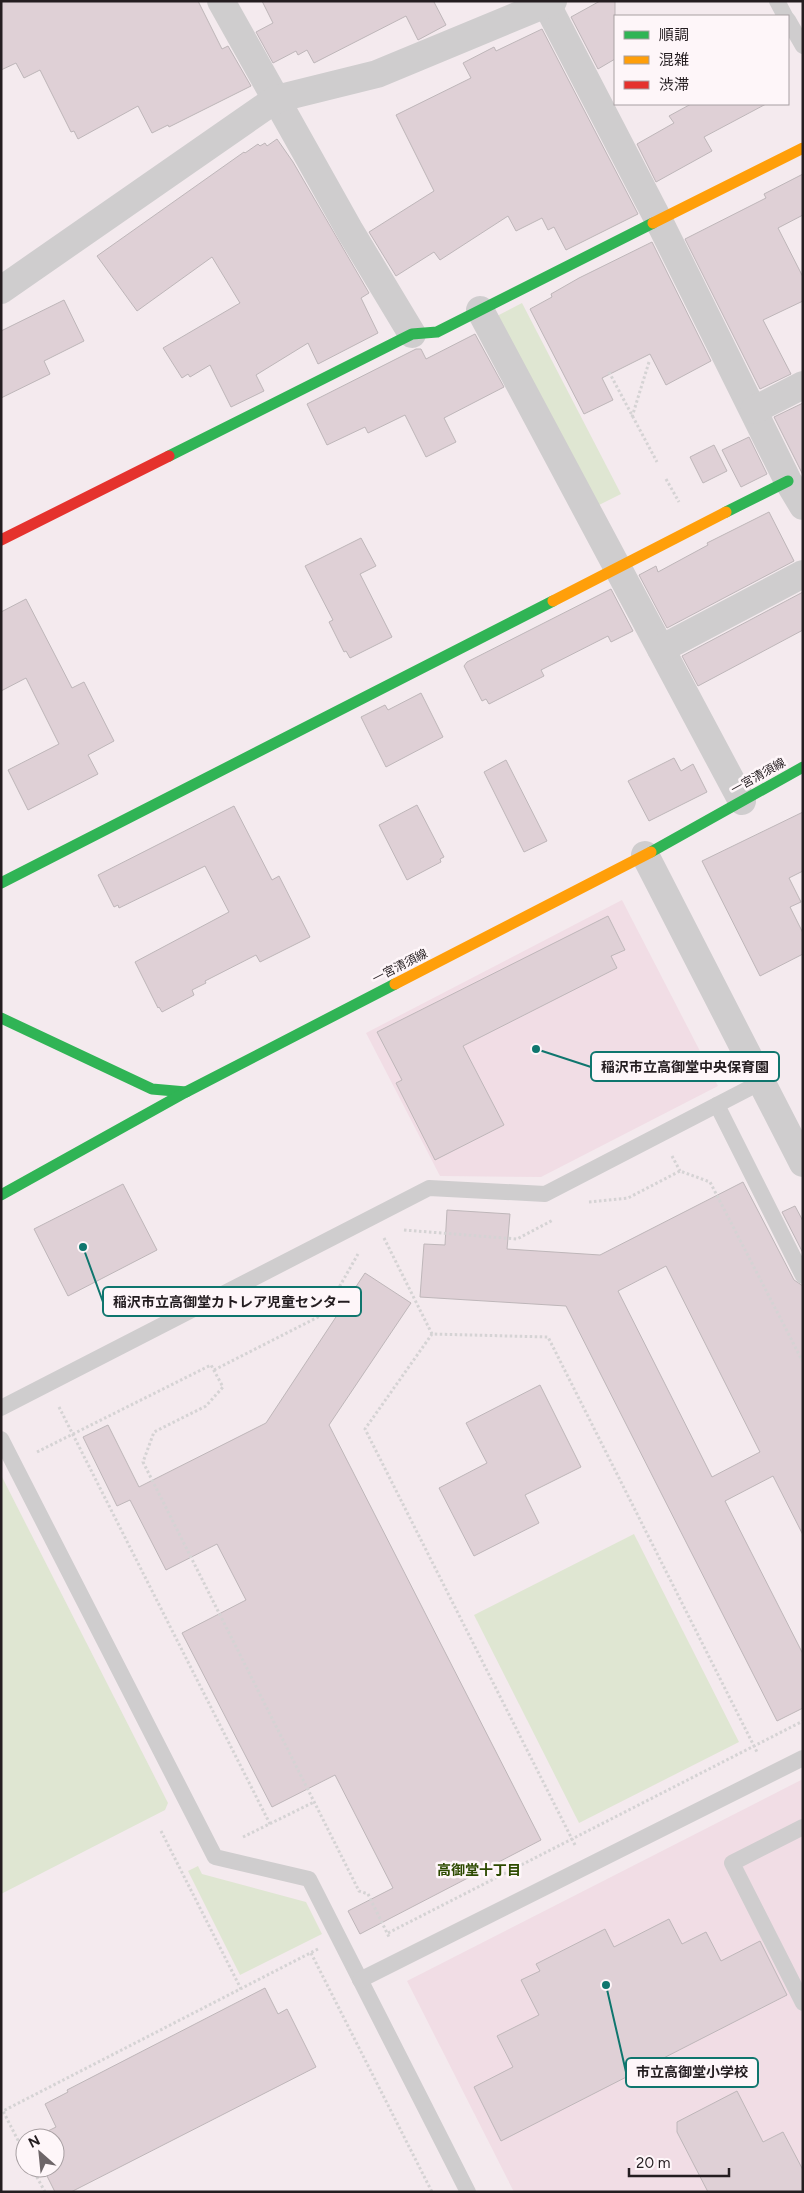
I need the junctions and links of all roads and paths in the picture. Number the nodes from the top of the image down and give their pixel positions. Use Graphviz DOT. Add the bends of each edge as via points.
graph roads {
  1 [pos="221,1"];
  2 [pos="777,1"];
  3 [pos="548,2"];
  4 [pos="785,15"];
  5 [pos="789,22"];
  6 [pos="803,46"];
  7 [pos="276,99"];
  8 [pos="803,148"];
  9 [pos="658,219"];
  10 [pos="1,290"];
  11 [pos="480,310"];
  12 [pos="412,334"];
  13 [pos="649,362"];
  14 [pos="609,372"];
  15 [pos="803,385"];
  16 [pos="754,410"];
  17 [pos="632,417"];
  18 [pos="657,462"];
  19 [pos="788,481"];
  20 [pos="803,506"];
  21 [pos="1,540"];
  22 [pos="618,568"];
  23 [pos="803,574"];
  24 [pos="661,649"];
  25 [pos="803,767"];
  26 [pos="742,800"];
  27 [pos="645,854"];
  28 [pos="1,884"];
  29 [pos="1,1018"];
  30 [pos="761,1082"];
  31 [pos="186,1092"];
  32 [pos="717,1106"];
  33 [pos="803,1163"];
  34 [pos="1,1195"];
  35 [pos="580,1206"];
  36 [pos="557,1218"];
  37 [pos="377,1223"];
  38 [pos="803,1276"];
  39 [pos="432,1334"];
  40 [pos="803,1362"];
  41 [pos="214,1370"];
  42 [pos="47,1384"];
  43 [pos="1,1408"];
  44 [pos="72,1434"];
  45 [pos="1,1439"];
  46 [pos="14,1464"];
  47 [pos="803,1721"];
  48 [pos="754,1746"];
  49 [pos="803,1758"];
  50 [pos="769,1775"];
  51 [pos="314,1802"];
  52 [pos="270,1824"];
  53 [pos="803,1827"];
  54 [pos="162,1831"];
  55 [pos="572,1839"];
  56 [pos="213,1853"];
  57 [pos="586,1866"];
  58 [pos="181,1869"];
  59 [pos="388,1933"];
  60 [pos="340,1938"];
  61 [pos="311,1953"];
  62 [pos="401,1959"];
  63 [pos="360,1980"];
  64 [pos="241,1989"];
  65 [pos="803,2003"];
  66 [pos="15,2134"];
  67 [pos="37,2178"];
  68 [pos="45,2192"];
  69 [pos="432,2192"];
  70 [pos="468,2192"];
  1 -- 7 [label="street"];
  2 -- 4 [label="lane"];
  3 -- 7 [label="street" via="377,74"];
  3 -- 9 [label="street"];
  5 -- 6 [label="lane"];
  7 -- 10 [label="street"];
  7 -- 12 [label="street"];
  8 -- 9 [label="street"];
  9 -- 11 [label="street"];
  9 -- 16 [label="street"];
  11 -- 12 [label="street" via="437,332"];
  11 -- 22 [label="street"];
  12 -- 21 [label="street"];
  13 -- 17 [label="path"];
  14 -- 17 [label="path"];
  15 -- 16 [label="street"];
  16 -- 19 [label="street"];
  17 -- 18 [label="path"];
  19 -- 20 [label="street"];
  19 -- 22 [label="street"];
  22 -- 24 [label="street"];
  22 -- 28 [label="street"];
  23 -- 24 [label="street"];
  24 -- 26 [label="street"];
  25 -- 26 [label="street, 一宮清須線"];
  26 -- 27 [label="street, 一宮清須線"];
  27 -- 30 [label="street"];
  27 -- 31 [label="street, 一宮清須線"];
  29 -- 31 [label="street" via="152,1089"];
  30 -- 32 [label="lane"];
  30 -- 33 [label="street"];
  31 -- 34 [label="street, 一宮清須線"];
  32 -- 37 [label="lane" via="545,1194 429,1188"];
  32 -- 38 [label="lane"];
  35 -- 40 [label="path" via="588,1202 628,1198 680,1171 710,1182"];
  36 -- 37 [label="path" via="517,1239"];
  37 -- 39 [label="path"];
  37 -- 41 [label="path" via="324,1314"];
  37 -- 42 [label="lane"];
  39 -- 48 [label="path" via="548,1337"];
  39 -- 55 [label="path" via="365,1429"];
  41 -- 44 [label="path" via="211,1364"];
  41 -- 51 [label="path" via="223,1387 206,1406 154,1432 143,1462"];
  42 -- 43 [label="lane"];
  42 -- 44 [label="path"];
  44 -- 46 [label="path"];
  44 -- 52 [label="path"];
  45 -- 46 [label="lane"];
  46 -- 56 [label="lane"];
  47 -- 48 [label="path"];
  48 -- 50 [label="path"];
  48 -- 55 [label="path"];
  49 -- 50 [label="lane"];
  50 -- 57 [label="lane"];
  51 -- 52 [label="path"];
  51 -- 59 [label="path" via="359,1891 368,1894"];
  52 -- 56 [label="path"];
  53 -- 65 [label="lane" via="732,1863"];
  54 -- 58 [label="path"];
  55 -- 57 [label="path"];
  55 -- 59 [label="path"];
  56 -- 58 [label="path"];
  56 -- 60 [label="lane" via="215,1857 309,1879"];
  57 -- 62 [label="lane"];
  58 -- 64 [label="path"];
  59 -- 62 [label="path"];
  60 -- 61 [label="path"];
  60 -- 63 [label="lane"];
  61 -- 64 [label="path"];
  61 -- 69 [label="path"];
  62 -- 63 [label="lane"];
  63 -- 70 [label="lane"];
  64 -- 66 [label="path" via="3,2111"];
  67 -- 68 [label="path"];
}
